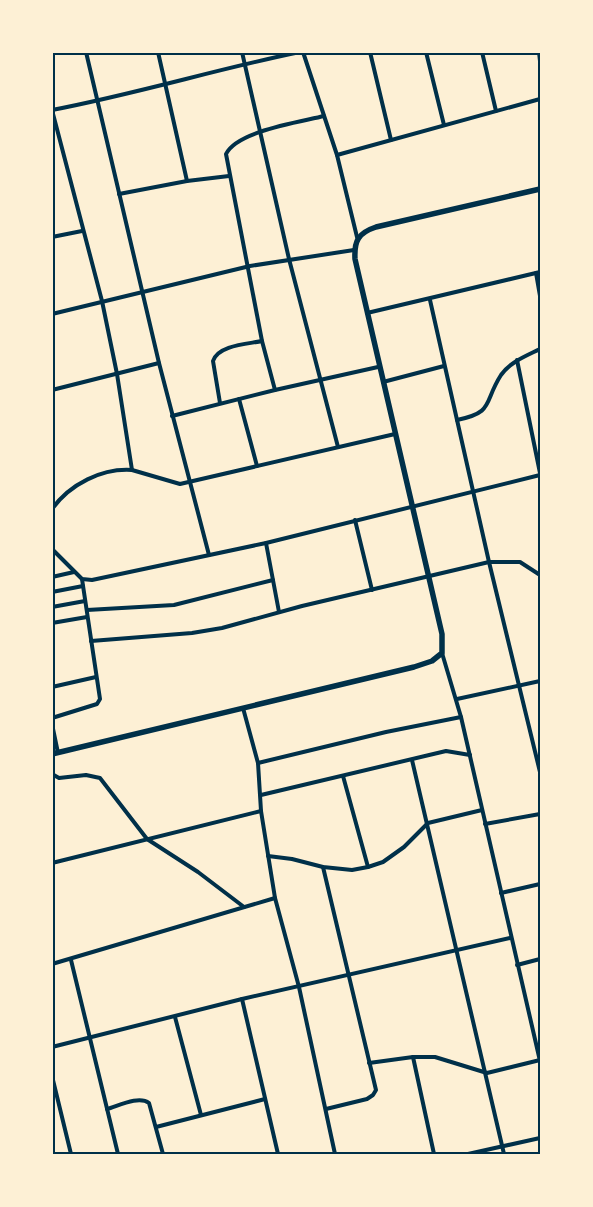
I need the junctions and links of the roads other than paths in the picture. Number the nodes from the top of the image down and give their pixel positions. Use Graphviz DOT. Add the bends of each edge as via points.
graph roads {
  1 [pos="86,52"];
  2 [pos="158,52"];
  3 [pos="242,52"];
  4 [pos="302,52"];
  5 [pos="370,52"];
  6 [pos="426,52"];
  7 [pos="482,52"];
  8 [pos="539,52"];
  9 [pos="540,61"];
  10 [pos="245,63"];
  11 [pos="166,84"];
  12 [pos="540,100"];
  13 [pos="97,102"];
  14 [pos="53,110"];
  15 [pos="496,111"];
  16 [pos="324,116"];
  17 [pos="444,125"];
  18 [pos="261,132"];
  19 [pos="391,140"];
  20 [pos="337,154"];
  21 [pos="229,176"];
  22 [pos="187,181"];
  23 [pos="540,189"];
  24 [pos="120,194"];
  25 [pos="82,230"];
  26 [pos="52,237"];
  27 [pos="358,238"];
  28 [pos="354,250"];
  29 [pos="289,259"];
  30 [pos="250,266"];
  31 [pos="538,273"];
  32 [pos="144,292"];
  33 [pos="540,296"];
  34 [pos="430,300"];
  35 [pos="102,301"];
  36 [pos="367,313"];
  37 [pos="52,314"];
  38 [pos="262,341"];
  39 [pos="540,349"];
  40 [pos="517,360"];
  41 [pos="159,363"];
  42 [pos="444,366"];
  43 [pos="378,367"];
  44 [pos="117,374"];
  45 [pos="319,381"];
  46 [pos="382,382"];
  47 [pos="52,390"];
  48 [pos="275,390"];
  49 [pos="240,399"];
  50 [pos="220,403"];
  51 [pos="172,416"];
  52 [pos="457,420"];
  53 [pos="395,434"];
  54 [pos="338,447"];
  55 [pos="257,466"];
  56 [pos="132,470"];
  57 [pos="540,474"];
  58 [pos="190,482"];
  59 [pos="473,490"];
  60 [pos="412,505"];
  61 [pos="52,509"];
  62 [pos="356,520"];
  63 [pos="266,543"];
  64 [pos="52,548"];
  65 [pos="209,555"];
  66 [pos="490,562"];
  67 [pos="74,572"];
  68 [pos="428,575"];
  69 [pos="540,575"];
  70 [pos="52,577"];
  71 [pos="82,579"];
  72 [pos="273,580"];
  73 [pos="83,586"];
  74 [pos="372,590"];
  75 [pos="52,592"];
  76 [pos="85,601"];
  77 [pos="52,607"];
  78 [pos="87,610"];
  79 [pos="279,612"];
  80 [pos="87,617"];
  81 [pos="52,623"];
  82 [pos="91,641"];
  83 [pos="442,653"];
  84 [pos="96,677"];
  85 [pos="540,681"];
  86 [pos="520,686"];
  87 [pos="52,687"];
  88 [pos="457,699"];
  89 [pos="243,708"];
  90 [pos="461,717"];
  91 [pos="52,718"];
  92 [pos="52,724"];
  93 [pos="55,754"];
  94 [pos="470,755"];
  95 [pos="412,760"];
  96 [pos="258,763"];
  97 [pos="540,772"];
  98 [pos="52,774"];
  99 [pos="343,776"];
  100 [pos="261,795"];
  101 [pos="482,810"];
  102 [pos="261,811"];
  103 [pos="540,814"];
  104 [pos="428,823"];
  105 [pos="486,824"];
  106 [pos="147,839"];
  107 [pos="268,856"];
  108 [pos="52,863"];
  109 [pos="368,867"];
  110 [pos="322,868"];
  111 [pos="540,884"];
  112 [pos="501,893"];
  113 [pos="275,898"];
  114 [pos="244,907"];
  115 [pos="510,938"];
  116 [pos="458,950"];
  117 [pos="71,960"];
  118 [pos="540,960"];
  119 [pos="52,964"];
  120 [pos="517,965"];
  121 [pos="349,976"];
  122 [pos="299,986"];
  123 [pos="242,999"];
  124 [pos="175,1017"];
  125 [pos="90,1038"];
  126 [pos="52,1047"];
  127 [pos="413,1057"];
  128 [pos="540,1060"];
  129 [pos="369,1063"];
  130 [pos="487,1073"];
  131 [pos="52,1076"];
  132 [pos="265,1099"];
  133 [pos="107,1109"];
  134 [pos="326,1109"];
  135 [pos="201,1115"];
  136 [pos="156,1127"];
  137 [pos="540,1138"];
  138 [pos="502,1146"];
  139 [pos="71,1154"];
  140 [pos="118,1154"];
  141 [pos="163,1154"];
  142 [pos="278,1154"];
  143 [pos="335,1154"];
  144 [pos="434,1154"];
  145 [pos="468,1154"];
  146 [pos="504,1154"];
  1 -- 13 [label="street"];
  2 -- 11 [label="street"];
  3 -- 10 [label="street"];
  4 -- 10 [label="street"];
  4 -- 16 [label="street"];
  5 -- 19 [label="street"];
  6 -- 17 [label="street"];
  7 -- 15 [label="street"];
  8 -- 9 [label="street"];
  10 -- 11 [label="street"];
  10 -- 18 [label="street"];
  11 -- 13 [label="street"];
  11 -- 22 [label="street"];
  12 -- 15 [label="street"];
  13 -- 14 [label="street"];
  13 -- 24 [label="street"];
  14 -- 25 [label="street"];
  15 -- 17 [label="street"];
  16 -- 18 [label="street"];
  16 -- 20 [label="street"];
  17 -- 19 [label="street"];
  18 -- 21 [label="street" via="229,148 226,154"];
  18 -- 29 [label="street"];
  19 -- 20 [label="street"];
  20 -- 27 [label="street"];
  21 -- 22 [label="street"];
  21 -- 30 [label="street"];
  22 -- 24 [label="street"];
  23 -- 27 [label="main road" via="376,228 365,231"];
  24 -- 32 [label="street"];
  25 -- 26 [label="street"];
  25 -- 35 [label="street"];
  27 -- 28 [label="main road"];
  28 -- 29 [label="street"];
  28 -- 36 [label="main road"];
  29 -- 30 [label="street"];
  29 -- 45 [label="street"];
  30 -- 32 [label="street"];
  30 -- 38 [label="street"];
  31 -- 33 [label="street"];
  31 -- 34 [label="street"];
  32 -- 35 [label="street"];
  32 -- 41 [label="street"];
  34 -- 36 [label="street"];
  34 -- 42 [label="street"];
  35 -- 37 [label="street"];
  35 -- 44 [label="street"];
  36 -- 43 [label="main road"];
  38 -- 48 [label="street"];
  38 -- 50 [label="street" via="222,350 215,355 213,361"];
  39 -- 40 [label="street"];
  40 -- 52 [label="street" via="502,374 482,412"];
  40 -- 57 [label="street"];
  41 -- 44 [label="street"];
  41 -- 51 [label="street"];
  42 -- 46 [label="street"];
  42 -- 52 [label="street"];
  43 -- 45 [label="street"];
  43 -- 46 [label="main road"];
  44 -- 47 [label="street"];
  44 -- 56 [label="street"];
  45 -- 48 [label="street"];
  45 -- 54 [label="street"];
  46 -- 53 [label="main road"];
  48 -- 49 [label="street"];
  49 -- 50 [label="street"];
  49 -- 55 [label="street"];
  50 -- 51 [label="street"];
  51 -- 58 [label="street"];
  52 -- 59 [label="street"];
  53 -- 54 [label="street"];
  53 -- 60 [label="main road"];
  54 -- 55 [label="street"];
  55 -- 58 [label="street"];
  56 -- 58 [label="street" via="180,484"];
  56 -- 61 [label="street" via="115,469 77,485"];
  57 -- 59 [label="street"];
  58 -- 65 [label="street"];
  59 -- 60 [label="street"];
  59 -- 66 [label="street"];
  60 -- 62 [label="street"];
  60 -- 68 [label="main road"];
  62 -- 63 [label="street"];
  62 -- 74 [label="street"];
  63 -- 65 [label="street"];
  63 -- 72 [label="street"];
  64 -- 67 [label="street"];
  65 -- 71 [label="street" via="92,580"];
  66 -- 68 [label="street"];
  66 -- 69 [label="street" via="520,562"];
  66 -- 86 [label="street"];
  67 -- 70 [label="street"];
  67 -- 71 [label="street"];
  68 -- 74 [label="street"];
  68 -- 83 [label="main road" via="442,634"];
  71 -- 73 [label="street"];
  72 -- 78 [label="street" via="174,605"];
  72 -- 79 [label="street"];
  73 -- 75 [label="street"];
  73 -- 76 [label="street"];
  74 -- 79 [label="street"];
  76 -- 77 [label="street"];
  76 -- 78 [label="street"];
  78 -- 80 [label="street"];
  79 -- 82 [label="street" via="192,633"];
  80 -- 81 [label="street"];
  80 -- 82 [label="street"];
  82 -- 84 [label="street"];
  83 -- 88 [label="street"];
  83 -- 89 [label="main road" via="432,661 414,667"];
  84 -- 87 [label="street"];
  84 -- 91 [label="street" via="99,702"];
  85 -- 86 [label="street"];
  86 -- 88 [label="street"];
  86 -- 97 [label="street"];
  88 -- 90 [label="street"];
  89 -- 93 [label="main road"];
  89 -- 96 [label="street"];
  90 -- 94 [label="street"];
  90 -- 96 [label="street"];
  92 -- 93 [label="street"];
  94 -- 95 [label="street" via="446,751"];
  94 -- 101 [label="street"];
  95 -- 99 [label="street"];
  95 -- 104 [label="street"];
  96 -- 100 [label="street"];
  98 -- 106 [label="street" via="59,778 86,775 100,778"];
  99 -- 100 [label="street"];
  99 -- 109 [label="street"];
  100 -- 102 [label="street"];
  101 -- 104 [label="street"];
  101 -- 105 [label="street"];
  102 -- 106 [label="street"];
  102 -- 107 [label="street"];
  103 -- 105 [label="street"];
  104 -- 109 [label="street" via="404,847 383,862"];
  104 -- 116 [label="street"];
  105 -- 112 [label="street"];
  106 -- 108 [label="street"];
  106 -- 114 [label="street"];
  107 -- 110 [label="street"];
  107 -- 113 [label="street"];
  109 -- 110 [label="street" via="352,870"];
  110 -- 121 [label="street"];
  111 -- 112 [label="street"];
  112 -- 115 [label="street"];
  113 -- 114 [label="street"];
  113 -- 122 [label="street"];
  114 -- 117 [label="street"];
  115 -- 116 [label="street"];
  115 -- 120 [label="street"];
  116 -- 121 [label="street"];
  116 -- 130 [label="street"];
  117 -- 119 [label="street"];
  117 -- 125 [label="street"];
  118 -- 120 [label="street"];
  120 -- 128 [label="street"];
  121 -- 122 [label="street"];
  121 -- 129 [label="street"];
  122 -- 123 [label="street"];
  122 -- 134 [label="street"];
  123 -- 124 [label="street"];
  123 -- 132 [label="street"];
  124 -- 125 [label="street"];
  124 -- 135 [label="street"];
  125 -- 126 [label="street"];
  125 -- 133 [label="street"];
  127 -- 129 [label="street"];
  127 -- 130 [label="street" via="435,1057"];
  127 -- 144 [label="street"];
  128 -- 130 [label="street"];
  129 -- 134 [label="street" via="376,1090 373,1095"];
  130 -- 138 [label="street"];
  131 -- 139 [label="street"];
  132 -- 135 [label="street"];
  132 -- 142 [label="street"];
  133 -- 136 [label="street" via="146,1100"];
  133 -- 140 [label="street"];
  134 -- 143 [label="street"];
  135 -- 136 [label="street"];
  136 -- 141 [label="street"];
  137 -- 138 [label="street"];
  138 -- 145 [label="street"];
  138 -- 146 [label="street"];
}
